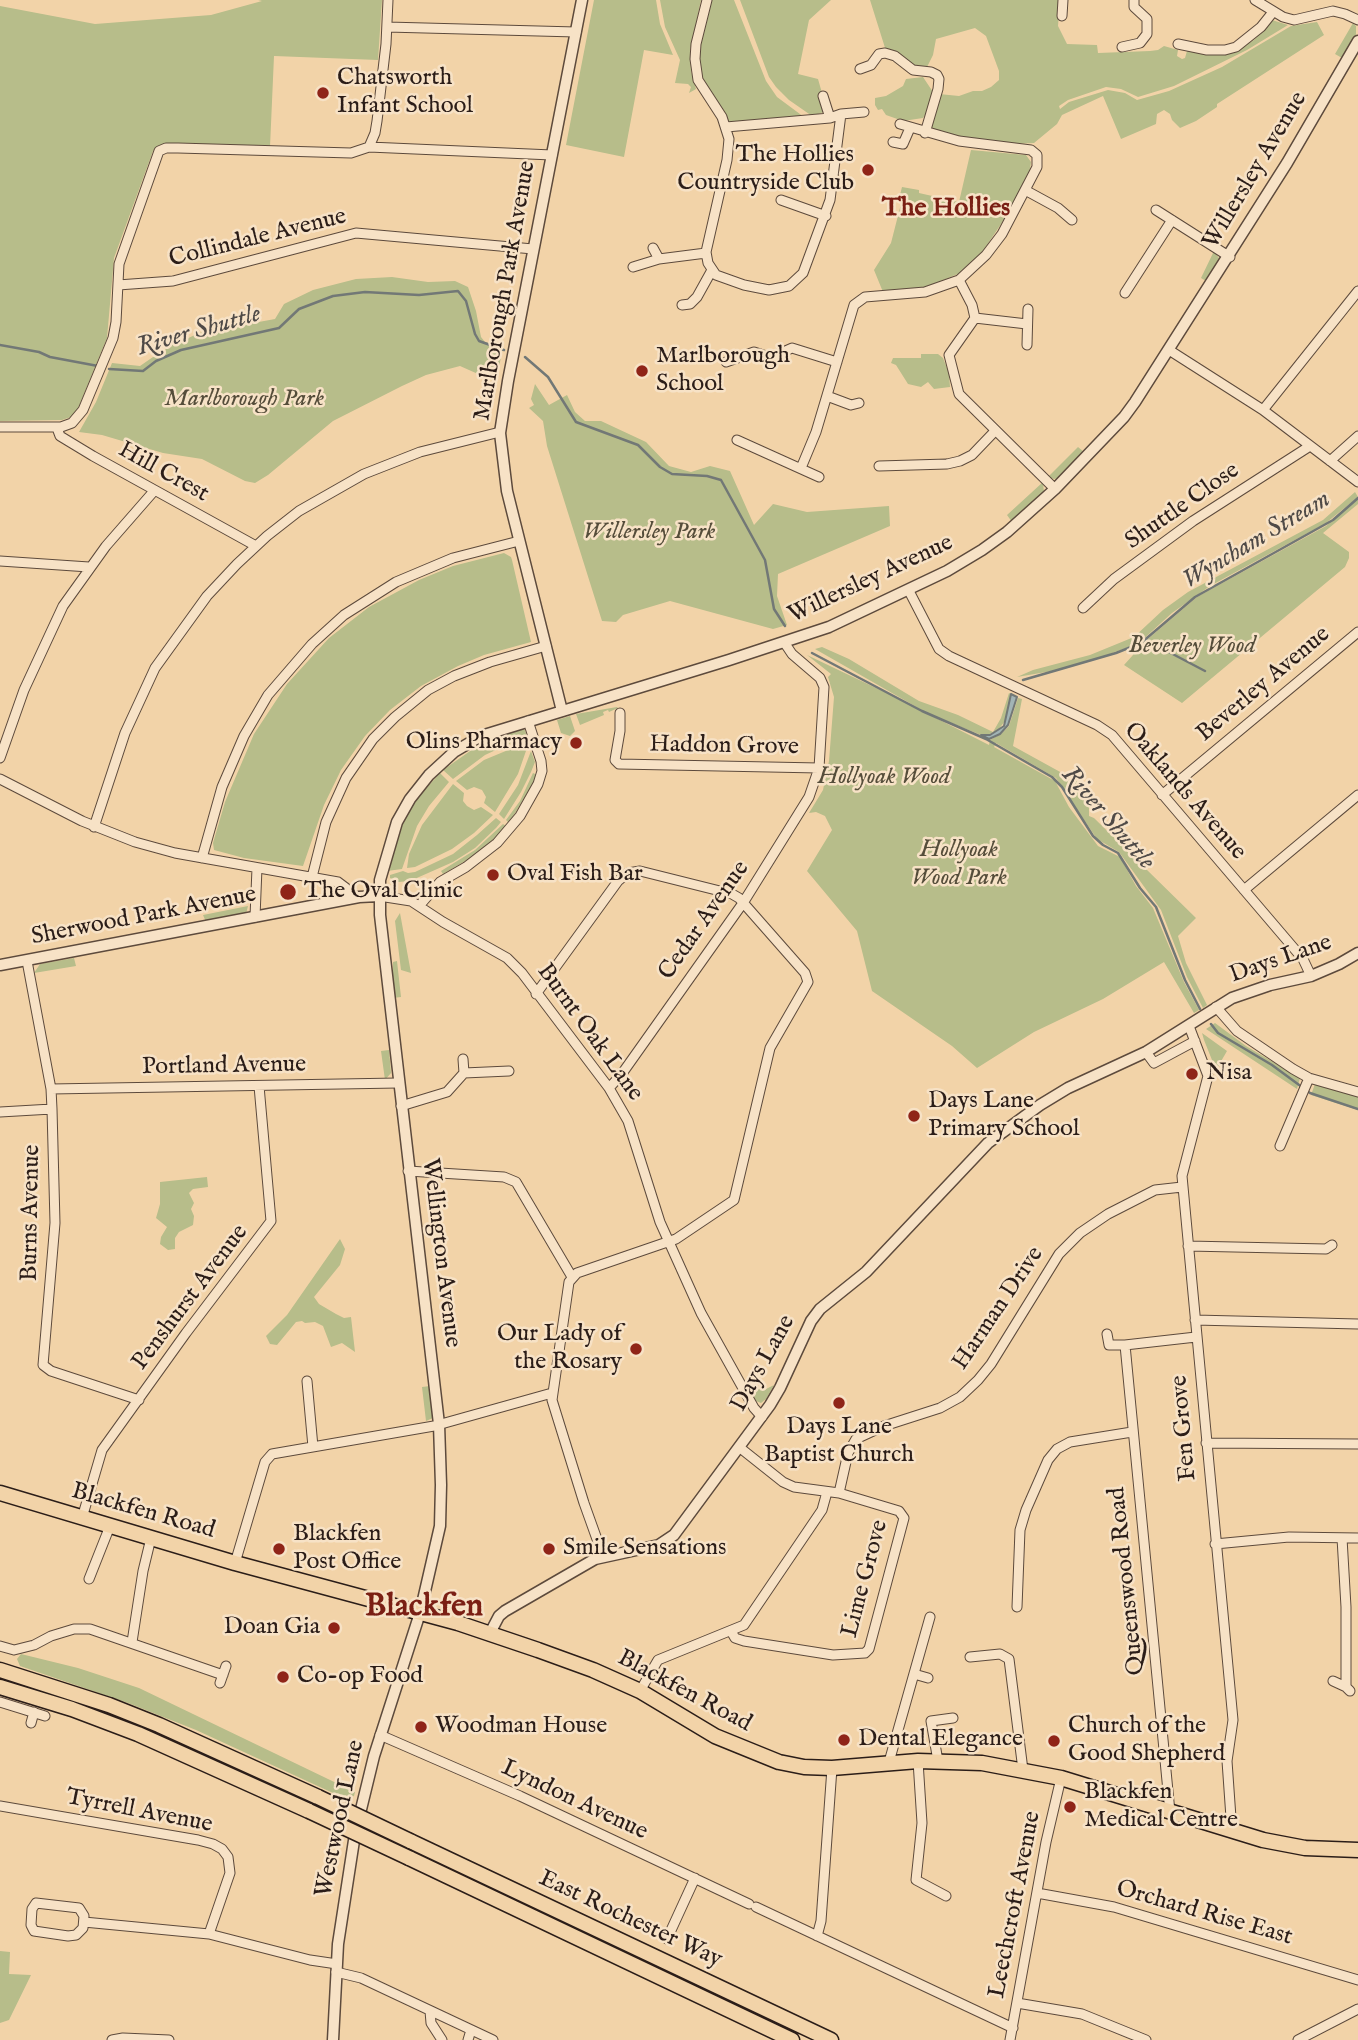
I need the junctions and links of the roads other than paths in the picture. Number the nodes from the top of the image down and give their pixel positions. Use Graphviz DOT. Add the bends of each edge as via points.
graph roads {
  1 [pos="388,0"];
  2 [pos="582,0"];
  3 [pos="707,0"];
  4 [pos="1063,0"];
  5 [pos="1134,0"];
  6 [pos="1255,0"];
  7 [pos="1342,0"];
  8 [pos="1273,12"];
  9 [pos="1340,12"];
  10 [pos="1062,16"];
  11 [pos="1358,20"];
  12 [pos="387,27"];
  13 [pos="576,32"];
  14 [pos="1358,41"];
  15 [pos="1178,44"];
  16 [pos="1122,47"];
  17 [pos="860,69"];
  18 [pos="823,96"];
  19 [pos="864,112"];
  20 [pos="841,114"];
  21 [pos="830,118"];
  22 [pos="900,124"];
  23 [pos="726,127"];
  24 [pos="910,128"];
  25 [pos="925,133"];
  26 [pos="893,142"];
  27 [pos="369,148"];
  28 [pos="552,155"];
  29 [pos="1025,190"];
  30 [pos="781,200"];
  31 [pos="1156,210"];
  32 [pos="826,216"];
  33 [pos="1072,220"];
  34 [pos="1172,220"];
  35 [pos="653,248"];
  36 [pos="533,249"];
  37 [pos="706,253"];
  38 [pos="1230,257"];
  39 [pos="659,259"];
  40 [pos="634,267"];
  41 [pos="712,270"];
  42 [pos="959,280"];
  43 [pos="118,285"];
  44 [pos="1358,291"];
  45 [pos="1125,293"];
  46 [pos="682,305"];
  47 [pos="1028,309"];
  48 [pos="975,318"];
  49 [pos="1027,324"];
  50 [pos="1027,345"];
  51 [pos="1169,350"];
  52 [pos="726,362"];
  53 [pos="837,362"];
  54 [pos="827,396"];
  55 [pos="859,403"];
  56 [pos="1263,410"];
  57 [pos="0,427"];
  58 [pos="57,428"];
  59 [pos="995,431"];
  60 [pos="500,432"];
  61 [pos="1358,436"];
  62 [pos="737,440"];
  63 [pos="1310,446"];
  64 [pos="1330,461"];
  65 [pos="879,466"];
  66 [pos="801,468"];
  67 [pos="819,477"];
  68 [pos="1358,482"];
  69 [pos="1055,489"];
  70 [pos="154,491"];
  71 [pos="519,541"];
  72 [pos="256,546"];
  73 [pos="0,561"];
  74 [pos="89,567"];
  75 [pos="909,591"];
  76 [pos="1083,608"];
  77 [pos="1358,632"];
  78 [pos="784,642"];
  79 [pos="547,646"];
  80 [pos="562,711"];
  81 [pos="620,713"];
  82 [pos="528,721"];
  83 [pos="0,758"];
  84 [pos="818,768"];
  85 [pos="0,779"];
  86 [pos="1162,795"];
  87 [pos="1358,795"];
  88 [pos="94,827"];
  89 [pos="202,858"];
  90 [pos="257,868"];
  91 [pos="312,877"];
  92 [pos="1244,890"];
  93 [pos="379,896"];
  94 [pos="349,899"];
  95 [pos="743,903"];
  96 [pos="419,906"];
  97 [pos="255,918"];
  98 [pos="1358,953"];
  99 [pos="27,961"];
  100 [pos="0,965"];
  101 [pos="1311,976"];
  102 [pos="536,994"];
  103 [pos="1216,1007"];
  104 [pos="1189,1026"];
  105 [pos="1195,1041"];
  106 [pos="1146,1052"];
  107 [pos="463,1059"];
  108 [pos="509,1071"];
  109 [pos="464,1073"];
  110 [pos="1310,1077"];
  111 [pos="398,1083"];
  112 [pos="259,1086"];
  113 [pos="609,1088"];
  114 [pos="51,1089"];
  115 [pos="1358,1092"];
  116 [pos="401,1106"];
  117 [pos="52,1109"];
  118 [pos="0,1112"];
  119 [pos="1280,1146"];
  120 [pos="408,1171"];
  121 [pos="1182,1187"];
  122 [pos="669,1241"];
  123 [pos="1332,1245"];
  124 [pos="1188,1246"];
  125 [pos="572,1277"];
  126 [pos="1195,1320"];
  127 [pos="1358,1324"];
  128 [pos="1107,1334"];
  129 [pos="1196,1337"];
  130 [pos="1125,1345"];
  131 [pos="307,1381"];
  132 [pos="552,1393"];
  133 [pos="139,1400"];
  134 [pos="762,1417"];
  135 [pos="439,1424"];
  136 [pos="1132,1432"];
  137 [pos="1206,1443"];
  138 [pos="1358,1444"];
  139 [pos="313,1447"];
  140 [pos="739,1447"];
  141 [pos="827,1492"];
  142 [pos="0,1493"];
  143 [pos="839,1493"];
  144 [pos="82,1518"];
  145 [pos="110,1526"];
  146 [pos="151,1538"];
  147 [pos="1342,1538"];
  148 [pos="1358,1538"];
  149 [pos="1215,1544"];
  150 [pos="603,1556"];
  151 [pos="235,1563"];
  152 [pos="89,1579"];
  153 [pos="1017,1607"];
  154 [pos="420,1613"];
  155 [pos="930,1617"];
  156 [pos="731,1631"];
  157 [pos="489,1634"];
  158 [pos="132,1642"];
  159 [pos="0,1646"];
  160 [pos="970,1657"];
  161 [pos="0,1670"];
  162 [pos="914,1674"];
  163 [pos="223,1675"];
  164 [pos="928,1678"];
  165 [pos="1333,1681"];
  166 [pos="0,1687"];
  167 [pos="640,1691"];
  168 [pos="0,1702"];
  169 [pos="34,1712"];
  170 [pos="45,1716"];
  171 [pos="953,1718"];
  172 [pos="31,1723"];
  173 [pos="380,1735"];
  174 [pos="918,1761"];
  175 [pos="938,1761"];
  176 [pos="889,1762"];
  177 [pos="832,1768"];
  178 [pos="1023,1770"];
  179 [pos="1061,1778"];
  180 [pos="0,1806"];
  181 [pos="1170,1812"];
  182 [pos="1232,1832"];
  183 [pos="1358,1850"];
  184 [pos="695,1878"];
  185 [pos="1037,1893"];
  186 [pos="946,1896"];
  187 [pos="84,1922"];
  188 [pos="209,1934"];
  189 [pos="817,1936"];
  190 [pos="667,1940"];
  191 [pos="336,1968"];
  192 [pos="1358,1980"];
  193 [pos="1017,2003"];
  194 [pos="1358,2009"];
  195 [pos="430,2011"];
  196 [pos="1013,2028"];
  197 [pos="471,2030"];
  198 [pos="112,2040"];
  199 [pos="169,2040"];
  200 [pos="332,2040"];
  201 [pos="442,2040"];
  202 [pos="468,2040"];
  203 [pos="493,2040"];
  204 [pos="792,2040"];
  205 [pos="831,2040"];
  206 [pos="1010,2040"];
  207 [pos="1146,2040"];
  208 [pos="1298,2040"];
  1 -- 12 [label="street"];
  2 -- 13 [label="street, Marlborough Park Avenue"];
  3 -- 23 [label="street" via="695,59 698,80"];
  4 -- 10 [label="street"];
  5 -- 16 [label="street" via="1134,7 1147,19 1147,34 1140,43"];
  6 -- 8 [label="street"];
  7 -- 9 [label="street"];
  8 -- 9 [label="street" via="1300,20"];
  8 -- 15 [label="street" via="1236,47 1207,50"];
  9 -- 11 [label="street"];
  12 -- 13 [label="street"];
  12 -- 27 [label="street" via="375,133"];
  13 -- 28 [label="street, Marlborough Park Avenue"];
  14 -- 38 [label="street, Willersley Avenue"];
  17 -- 25 [label="street" via="885,52 913,70 937,75 938,89"];
  18 -- 21 [label="street"];
  19 -- 20 [label="street"];
  20 -- 21 [label="street"];
  20 -- 32 [label="street"];
  21 -- 23 [label="street"];
  22 -- 24 [label="street"];
  23 -- 37 [label="street" via="727,160"];
  24 -- 25 [label="street"];
  24 -- 26 [label="street" via="903,144"];
  25 -- 29 [label="street" via="971,144 1031,150 1039,161"];
  27 -- 28 [label="street"];
  27 -- 43 [label="street" via="351,153 163,149 156,155 123,251"];
  28 -- 36 [label="street, Marlborough Park Avenue"];
  29 -- 33 [label="street"];
  29 -- 42 [label="street" via="1002,234"];
  30 -- 32 [label="street"];
  31 -- 34 [label="street"];
  32 -- 41 [label="street" via="803,273 789,286 764,290"];
  34 -- 38 [label="street"];
  34 -- 45 [label="street"];
  35 -- 39 [label="street"];
  36 -- 43 [label="street, Collindale Avenue" via="356,233 173,281"];
  36 -- 60 [label="street, Marlborough Park Avenue"];
  37 -- 39 [label="street"];
  37 -- 41 [label="street"];
  38 -- 51 [label="street, Willersley Avenue"];
  39 -- 40 [label="street"];
  41 -- 46 [label="street" via="697,297"];
  42 -- 48 [label="street"];
  42 -- 53 [label="street" via="925,292 859,300 851,312"];
  43 -- 58 [label="street" via="113,338 92,390 77,418"];
  44 -- 56 [label="street"];
  47 -- 49 [label="street"];
  48 -- 49 [label="street"];
  48 -- 59 [label="street" via="952,348 950,364 959,394"];
  49 -- 50 [label="street"];
  51 -- 56 [label="street"];
  51 -- 69 [label="street, Willersley Avenue" via="1124,417"];
  52 -- 53 [label="street" via="754,352 774,356 792,348"];
  53 -- 54 [label="street"];
  54 -- 55 [label="street" via="851,405"];
  54 -- 66 [label="street"];
  56 -- 63 [label="street"];
  57 -- 58 [label="street"];
  58 -- 70 [label="street, Hill Crest" via="67,441"];
  59 -- 65 [label="street" via="960,461"];
  59 -- 69 [label="street"];
  60 -- 71 [label="street, Marlborough Park Avenue"];
  60 -- 72 [label="street" via="420,453 364,474 299,510"];
  61 -- 64 [label="street"];
  62 -- 66 [label="street"];
  63 -- 64 [label="street"];
  63 -- 76 [label="street, Shuttle Close" via="1193,522 1114,579"];
  64 -- 68 [label="street"];
  66 -- 67 [label="street"];
  69 -- 75 [label="street, Willersley Avenue" via="982,550"];
  70 -- 72 [label="street, Hill Crest"];
  70 -- 74 [label="street"];
  71 -- 79 [label="street, Marlborough Park Avenue"];
  71 -- 89 [label="street" via="453,558 396,582 344,615 312,644 268,695 244,736 222,787"];
  72 -- 88 [label="street" via="207,596 155,668 125,733"];
  73 -- 74 [label="street"];
  74 -- 83 [label="street" via="44,646"];
  75 -- 78 [label="street, Willersley Avenue"];
  75 -- 86 [label="street, Oaklands Avenue" via="939,649 1105,730"];
  77 -- 86 [label="street, Beverley Avenue"];
  78 -- 80 [label="street, Willersley Avenue"];
  78 -- 84 [label="street, Haddon Grove" via="824,687"];
  79 -- 80 [label="street, Marlborough Park Avenue"];
  79 -- 91 [label="street" via="454,676 395,716 346,778 326,822"];
  80 -- 82 [label="street, Willersley Avenue"];
  81 -- 84 [label="street, Haddon Grove" via="615,760 619,764"];
  82 -- 93 [label="street, Willersley Avenue" via="467,744 419,787 392,834"];
  82 -- 96 [label="street" via="542,771 520,816 497,843 440,882"];
  84 -- 95 [label="street, Cedar Avenue" via="809,797"];
  85 -- 88 [label="street"];
  86 -- 92 [label="street, Oaklands Avenue"];
  87 -- 92 [label="street"];
  88 -- 89 [label="street"];
  89 -- 90 [label="street"];
  90 -- 91 [label="street"];
  90 -- 97 [label="street"];
  91 -- 94 [label="street" via="340,883"];
  92 -- 101 [label="street, Oaklands Avenue" via="1303,960"];
  93 -- 94 [label="street, Sherwood Park Avenue"];
  93 -- 96 [label="street, Burnt Oak Lane"];
  93 -- 111 [label="street, Wellington Avenue"];
  94 -- 97 [label="street, Sherwood Park Avenue"];
  95 -- 102 [label="street" via="711,888 646,872 628,873"];
  95 -- 113 [label="street, Cedar Avenue"];
  95 -- 122 [label="street" via="805,973 807,985 770,1048 734,1200"];
  96 -- 102 [label="street, Burnt Oak Lane" via="507,958"];
  97 -- 99 [label="street, Sherwood Park Avenue"];
  98 -- 101 [label="street, Days Lane"];
  99 -- 100 [label="street, Sherwood Park Avenue"];
  99 -- 114 [label="street, Burns Avenue"];
  101 -- 103 [label="street, Days Lane" via="1250,991"];
  102 -- 113 [label="street, Burnt Oak Lane"];
  103 -- 104 [label="street, Days Lane"];
  103 -- 110 [label="street" via="1237,1031"];
  104 -- 105 [label="street, Fen Grove"];
  104 -- 106 [label="street, Days Lane"];
  105 -- 106 [label="street, Days Lane" via="1154,1063"];
  105 -- 121 [label="street, Fen Grove" via="1208,1083 1182,1170"];
  106 -- 134 [label="street, Days Lane" via="1068,1088 988,1143 857,1281 820,1309"];
  107 -- 109 [label="street"];
  108 -- 109 [label="street"];
  109 -- 116 [label="street" via="444,1095"];
  110 -- 115 [label="street"];
  110 -- 119 [label="street"];
  111 -- 112 [label="street, Portland Avenue"];
  111 -- 116 [label="street, Wellington Avenue"];
  112 -- 114 [label="street, Portland Avenue"];
  112 -- 133 [label="street, Penshurst Avenue" via="271,1221"];
  113 -- 122 [label="street, Burnt Oak Lane" via="628,1121"];
  114 -- 117 [label="street, Burns Avenue"];
  116 -- 120 [label="street, Wellington Avenue"];
  117 -- 118 [label="street"];
  117 -- 133 [label="street, Burns Avenue" via="55,1223 43,1365"];
  120 -- 125 [label="street" via="504,1177 516,1182"];
  120 -- 135 [label="street, Wellington Avenue"];
  121 -- 124 [label="street, Fen Grove"];
  121 -- 143 [label="street, Harman Drive" via="1155,1190 1080,1233 1059,1254 979,1379 960,1398 940,1408 856,1439"];
  122 -- 125 [label="street"];
  122 -- 134 [label="street, Burnt Oak Lane" via="717,1345"];
  123 -- 124 [label="street" via="1326,1249"];
  124 -- 126 [label="street, Fen Grove"];
  125 -- 132 [label="street" via="566,1289"];
  126 -- 127 [label="street"];
  126 -- 129 [label="street, Fen Grove"];
  128 -- 130 [label="street" via="1109,1345"];
  129 -- 130 [label="street"];
  129 -- 137 [label="street, Fen Grove"];
  130 -- 136 [label="street, Queenswood Road"];
  131 -- 139 [label="street"];
  132 -- 135 [label="street"];
  132 -- 150 [label="street"];
  133 -- 144 [label="street, Penshurst Avenue" via="101,1452"];
  134 -- 140 [label="street, Days Lane"];
  135 -- 139 [label="street"];
  135 -- 154 [label="street, Wellington Avenue" via="440,1526"];
  136 -- 153 [label="street" via="1070,1442 1057,1448 1048,1460 1020,1530"];
  136 -- 181 [label="street, Queenswood Road"];
  137 -- 138 [label="street"];
  137 -- 149 [label="street, Fen Grove"];
  139 -- 151 [label="street" via="267,1457"];
  140 -- 141 [label="street, Lime Grove" via="783,1482"];
  140 -- 150 [label="street, Days Lane" via="671,1537 659,1545"];
  141 -- 143 [label="street, Lime Grove"];
  141 -- 156 [label="street" via="822,1510 746,1622"];
  142 -- 144 [label="main road, Blackfen Road"];
  143 -- 156 [label="street, Lime Grove" via="904,1516 867,1651 828,1654 744,1642"];
  144 -- 145 [label="main road, Blackfen Road"];
  145 -- 146 [label="main road, Blackfen Road"];
  145 -- 152 [label="street"];
  146 -- 151 [label="main road, Blackfen Road"];
  146 -- 158 [label="street"];
  147 -- 148 [label="street"];
  147 -- 149 [label="street" via="1289,1537"];
  147 -- 165 [label="street" via="1348,1689"];
  149 -- 182 [label="street, Fen Grove" via="1233,1720 1227,1761"];
  150 -- 157 [label="street, Days Lane" via="505,1611"];
  151 -- 154 [label="main road, Blackfen Road"];
  154 -- 157 [label="main road, Blackfen Road"];
  154 -- 173 [label="street, Westwood Lane"];
  155 -- 162 [label="street"];
  156 -- 167 [label="street" via="658,1660"];
  157 -- 167 [label="main road, Blackfen Road"];
  158 -- 159 [label="street" via="74,1629 14,1650"];
  158 -- 163 [label="street"];
  160 -- 178 [label="street" via="1000,1654 1009,1658"];
  161 -- 205 [label="main road, East Rochester Way, bridge" via="159,1725"];
  162 -- 164 [label="street"];
  162 -- 176 [label="street"];
  166 -- 204 [label="main road, East Rochester Way, bridge" via="138,1734"];
  167 -- 177 [label="main road, Blackfen Road" via="753,1754 794,1765"];
  168 -- 169 [label="street"];
  169 -- 170 [label="street"];
  169 -- 172 [label="street"];
  171 -- 175 [label="street" via="931,1721"];
  173 -- 184 [label="street, Lyndon Avenue"];
  173 -- 191 [label="street, Westwood Lane" via="355,1834"];
  174 -- 175 [label="main road, Blackfen Road"];
  174 -- 176 [label="main road, Blackfen Road"];
  174 -- 186 [label="street" via="922,1823 916,1880"];
  175 -- 178 [label="main road, Blackfen Road"];
  176 -- 177 [label="main road, Blackfen Road"];
  177 -- 189 [label="street"];
  178 -- 179 [label="main road, Blackfen Road"];
  179 -- 181 [label="main road, Blackfen Road"];
  179 -- 185 [label="street, Leechcroft Avenue"];
  180 -- 188 [label="street, Tyrrell Avenue" via="198,1840 222,1849 230,1873"];
  181 -- 182 [label="main road, Blackfen Road"];
  182 -- 183 [label="main road, Blackfen Road" via="1305,1849"];
  184 -- 189 [label="street, Lyndon Avenue"];
  184 -- 190 [label="street"];
  185 -- 192 [label="street, Orchard Rise East" via="1114,1907"];
  185 -- 193 [label="street, Leechcroft Avenue"];
  187 -- 187 [label="street" via="76,1935 41,1933 32,1929 32,1909 36,1903 74,1906 82,1912"];
  187 -- 188 [label="street"];
  188 -- 191 [label="street"];
  189 -- 196 [label="street, Lyndon Avenue"];
  191 -- 195 [label="street"];
  191 -- 200 [label="street, Westwood Lane"];
  193 -- 196 [label="street, Leechcroft Avenue"];
  193 -- 207 [label="street" via="1082,2014"];
  194 -- 208 [label="street"];
  195 -- 197 [label="street"];
  195 -- 201 [label="street" via="430,2022"];
  196 -- 206 [label="street, Leechcroft Avenue"];
  197 -- 202 [label="street"];
  197 -- 203 [label="street"];
  198 -- 199 [label="street"];
}
